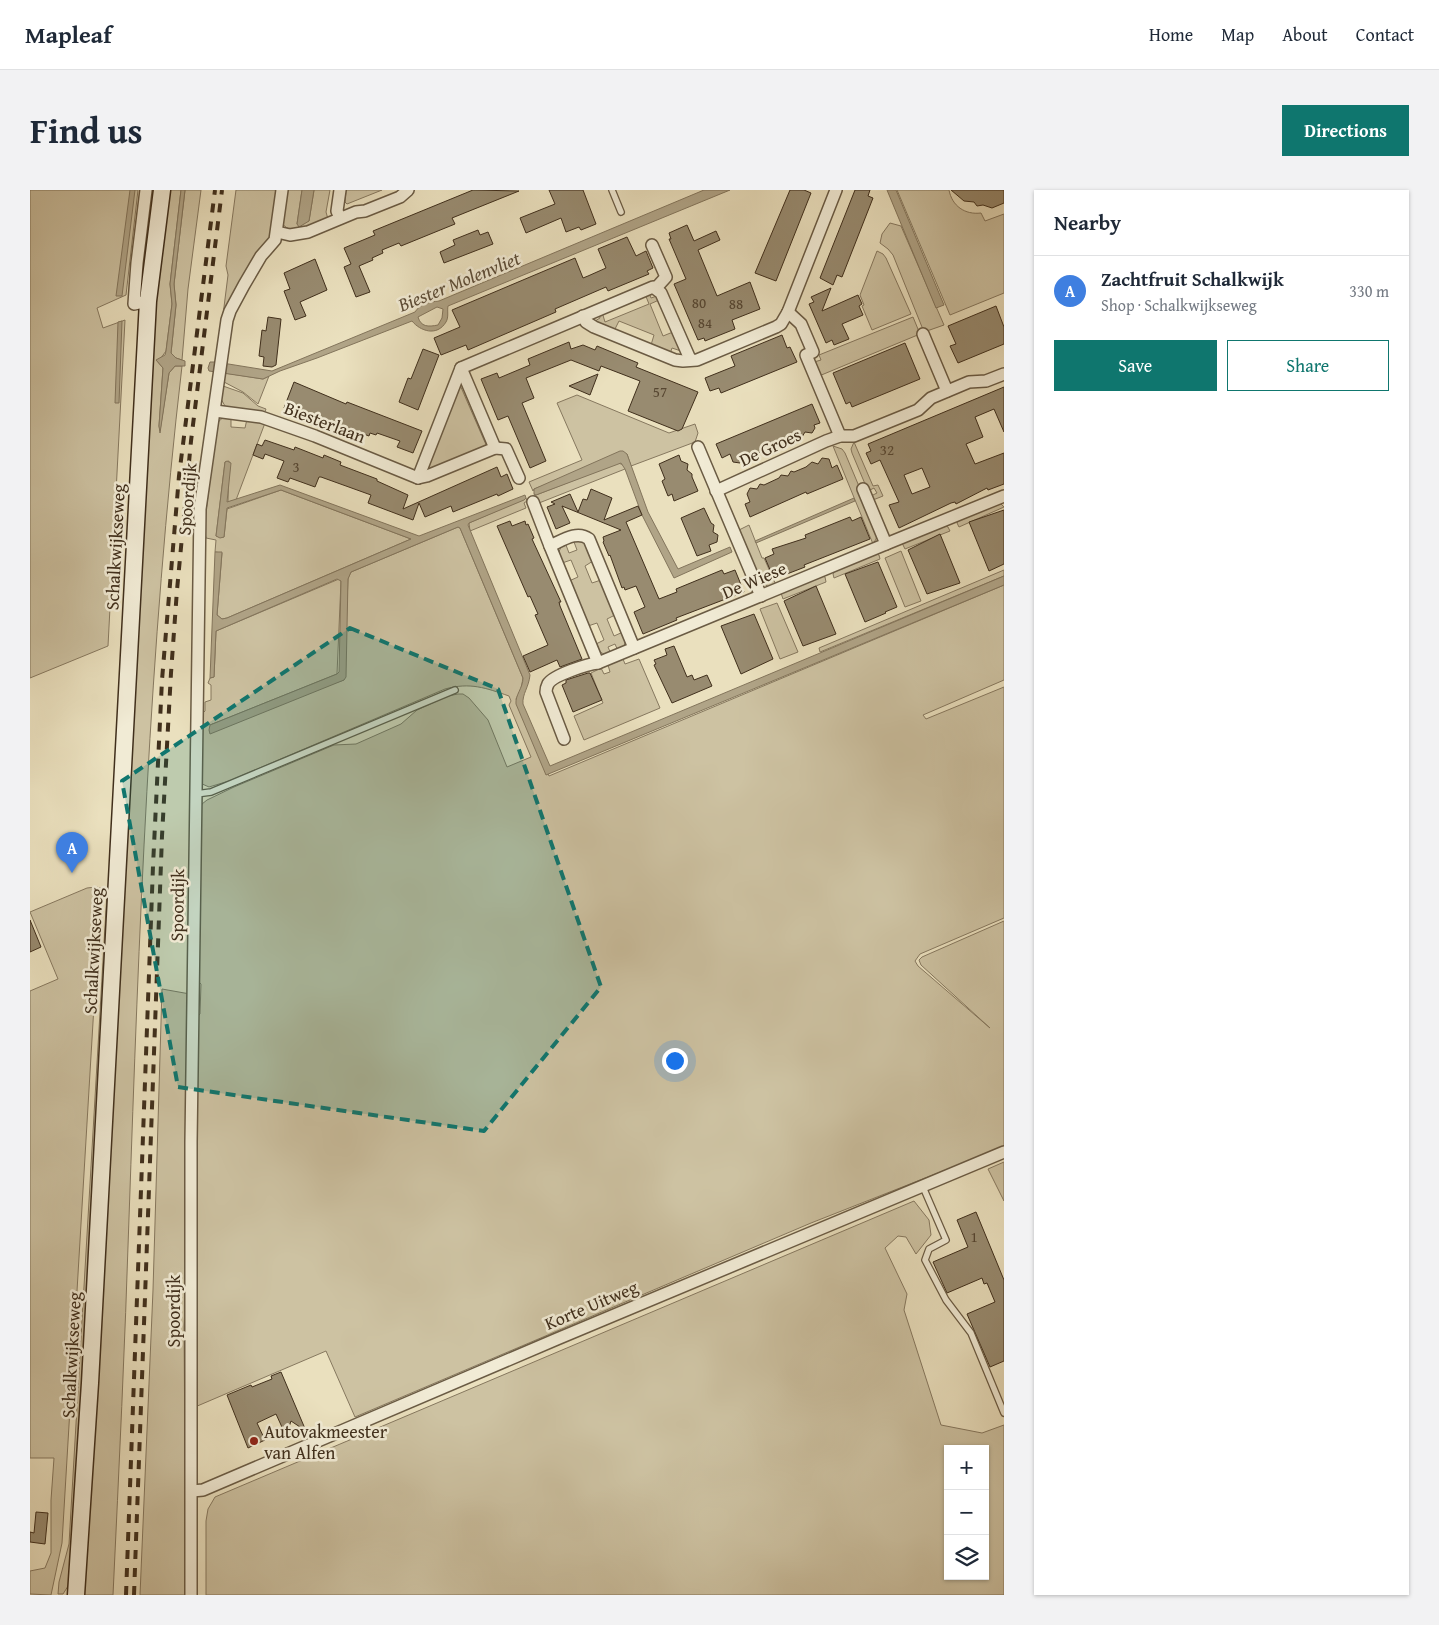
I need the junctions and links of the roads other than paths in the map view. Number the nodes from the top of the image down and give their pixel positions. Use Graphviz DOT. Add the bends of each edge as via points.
graph roads {
  1 [pos="146,190"];
  2 [pos="162,190"];
  3 [pos="282,190"];
  4 [pos="340,190"];
  5 [pos="408,190"];
  6 [pos="612,190"];
  7 [pos="836,190"];
  8 [pos="621,212"];
  9 [pos="340,218"];
  10 [pos="277,232"];
  11 [pos="652,245"];
  12 [pos="656,288"];
  13 [pos="141,303"];
  14 [pos="788,312"];
  15 [pos="583,316"];
  16 [pos="923,334"];
  17 [pos="690,360"];
  18 [pos="461,368"];
  19 [pos="1004,374"];
  20 [pos="947,391"];
  21 [pos="215,410"];
  22 [pos="840,436"];
  23 [pos="698,446"];
  24 [pos="495,448"];
  25 [pos="418,478"];
  26 [pos="519,478"];
  27 [pos="864,489"];
  28 [pos="716,491"];
  29 [pos="1004,496"];
  30 [pos="533,502"];
  31 [pos="886,544"];
  32 [pos="550,546"];
  33 [pos="761,596"];
  34 [pos="634,648"];
  35 [pos="598,663"];
  36 [pos="455,690"];
  37 [pos="564,739"];
  38 [pos="196,794"];
  39 [pos="1004,1152"];
  40 [pos="923,1187"];
  41 [pos="1004,1413"];
  42 [pos="192,1491"];
  43 [pos="76,1595"];
  44 [pos="191,1595"];
  1 -- 13 [label="street, Schalkwijkseweg" via="137,263"];
  2 -- 13 [label="street, Schalkwijkseweg"];
  3 -- 10 [label="street"];
  4 -- 9 [label="street" via="337,211"];
  5 -- 9 [label="street" via="400,197"];
  6 -- 8 [label="lane"];
  7 -- 14 [label="street"];
  9 -- 10 [label="street" via="299,235"];
  10 -- 21 [label="street, Spoordijk" via="230,311"];
  11 -- 12 [label="street" via="666,277"];
  12 -- 15 [label="street" via="649,288"];
  12 -- 17 [label="street" via="662,293"];
  13 -- 43 [label="street, Schalkwijkseweg" via="91,1363"];
  14 -- 17 [label="street" via="776,327 697,360"];
  14 -- 22 [label="street" via="801,324 813,352 806,355"];
  15 -- 17 [label="street" via="594,327 666,356"];
  15 -- 18 [label="street"];
  16 -- 20 [label="street"];
  18 -- 24 [label="street"];
  18 -- 25 [label="street"];
  19 -- 20 [label="street, De Groes" via="986,382 969,382"];
  20 -- 22 [label="street, De Groes" via="931,398 918,410 854,436"];
  21 -- 25 [label="street, Biesterlaan" via="261,417"];
  21 -- 38 [label="street, Spoordijk" via="200,509"];
  22 -- 28 [label="street, De Groes"];
  23 -- 28 [label="street"];
  24 -- 25 [label="street"];
  24 -- 26 [label="street" via="506,449"];
  27 -- 31 [label="street"];
  28 -- 33 [label="street"];
  29 -- 31 [label="street, De Wiese"];
  30 -- 32 [label="street"];
  31 -- 33 [label="street, De Wiese"];
  32 -- 34 [label="street" via="578,534 589,539"];
  32 -- 35 [label="street"];
  33 -- 34 [label="street, De Wiese"];
  34 -- 35 [label="street, De Wiese"];
  35 -- 37 [label="street, De Wiese" via="552,680 547,685 548,699"];
  36 -- 38 [label="lane" via="211,792"];
  38 -- 42 [label="street, Spoordijk" via="190,1182"];
  39 -- 40 [label="street, Korte Uitweg"];
  40 -- 41 [label="lane" via="946,1240 929,1249 925,1260 946,1300 970,1333"];
  40 -- 42 [label="street, Korte Uitweg" via="529,1350 203,1490"];
  42 -- 44 [label="street, Spoordijk"];
}
